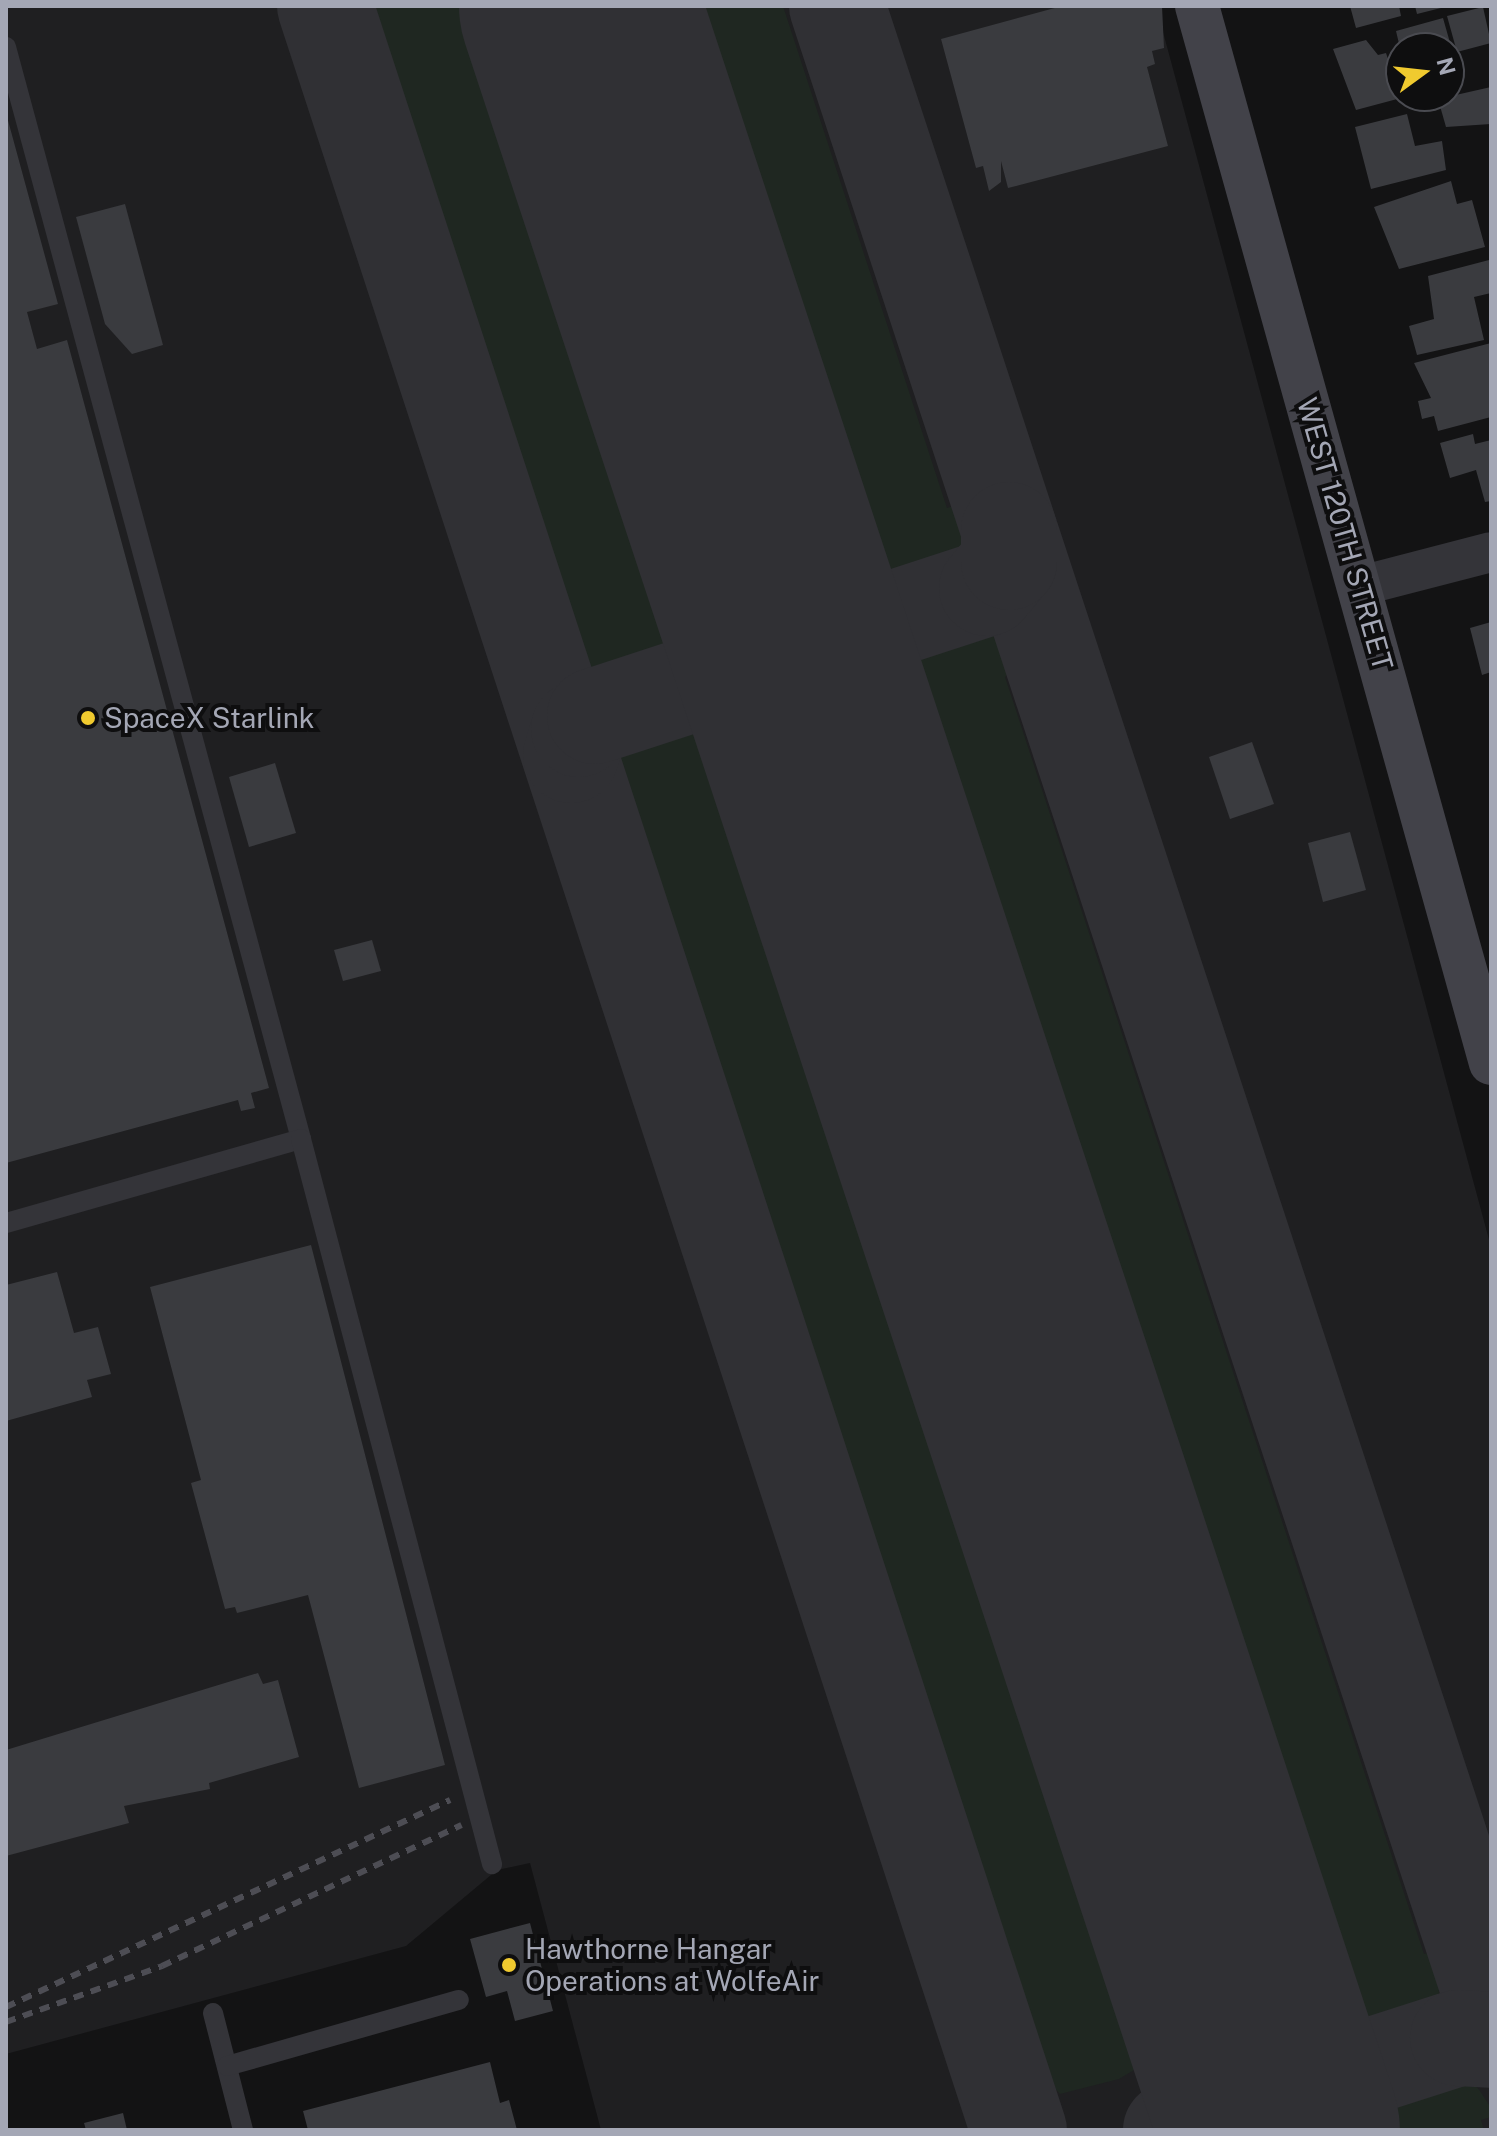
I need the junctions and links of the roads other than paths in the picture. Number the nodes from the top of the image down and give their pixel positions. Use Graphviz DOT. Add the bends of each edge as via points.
graph roads {
  1 [pos="1197,6"];
  2 [pos="6,47"];
  3 [pos="1491,552"];
  4 [pos="1360,586"];
  5 [pos="1491,1063"];
  6 [pos="301,1139"];
  7 [pos="6,1223"];
  8 [pos="492,1864"];
  9 [pos="459,2000"];
  10 [pos="213,2013"];
  11 [pos="227,2066"];
  12 [pos="243,2130"];
  1 -- 4 [label="main road, WEST 120TH STREET"];
  2 -- 6 [label="lane"];
  3 -- 4 [label="street"];
  4 -- 5 [label="main road, WEST 120TH STREET"];
  6 -- 7 [label="lane"];
  6 -- 8 [label="lane"];
  9 -- 11 [label="lane"];
  10 -- 11 [label="lane"];
  11 -- 12 [label="lane"];
}
